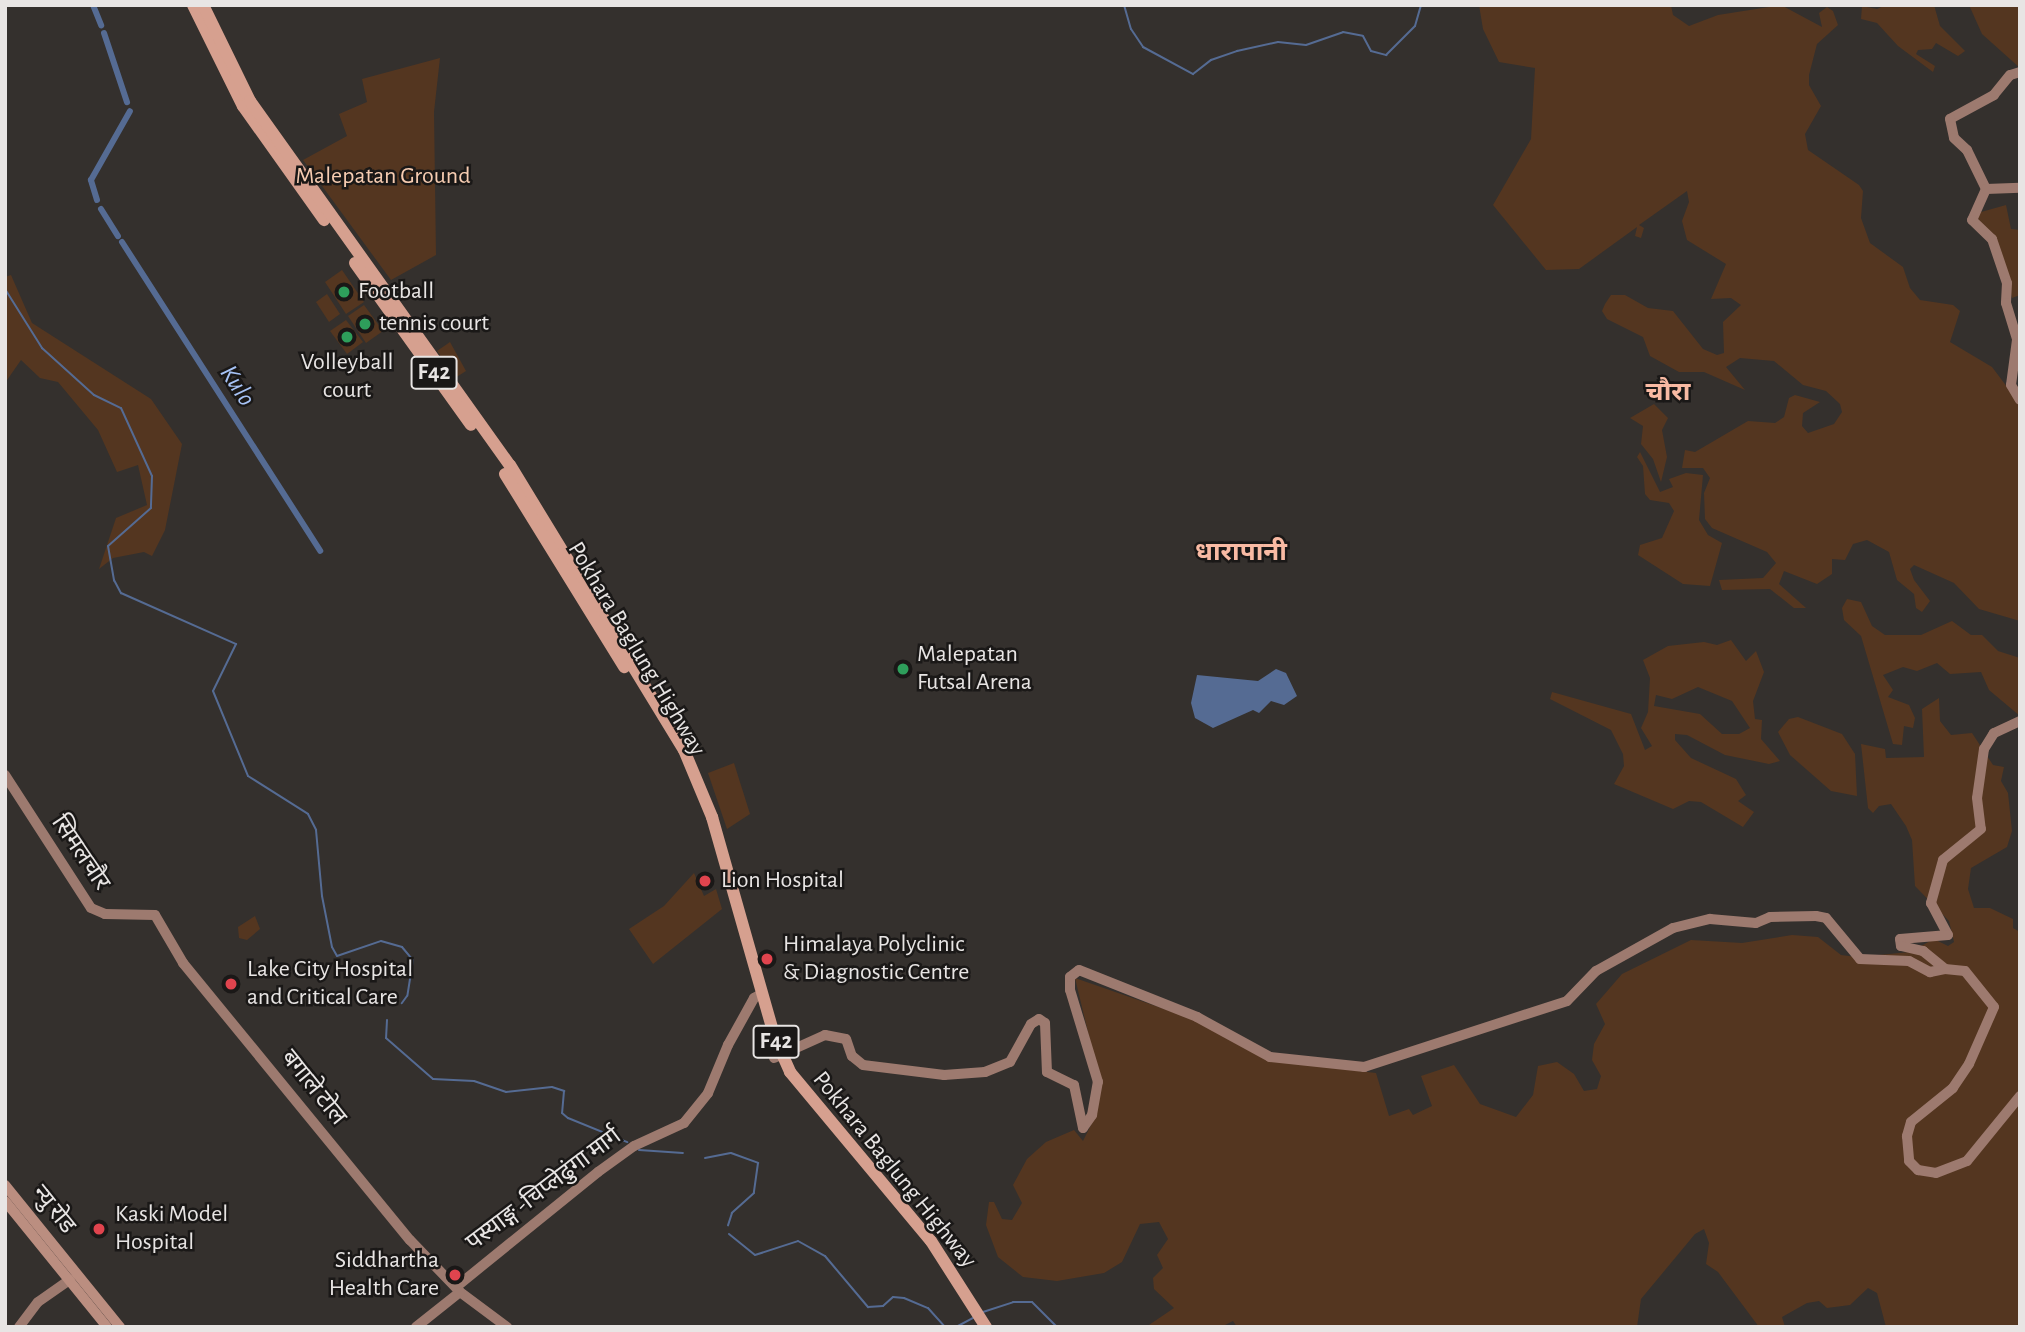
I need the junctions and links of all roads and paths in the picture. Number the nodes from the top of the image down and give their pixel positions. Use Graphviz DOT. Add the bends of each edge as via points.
graph roads {
  1 [pos="193,5"];
  2 [pos="203,5"];
  3 [pos="2020,72"];
  4 [pos="2020,188"];
  5 [pos="1986,189"];
  6 [pos="2020,400"];
  7 [pos="2020,721"];
  8 [pos="5,775"];
  9 [pos="144,911"];
  10 [pos="1945,969"];
  11 [pos="757,996"];
  12 [pos="778,1057"];
  13 [pos="2020,1096"];
  14 [pos="5,1185"];
  15 [pos="5,1201"];
  16 [pos="69,1280"];
  17 [pos="458,1289"];
  18 [pos="19,1327"];
  19 [pos="107,1327"];
  20 [pos="120,1327"];
  21 [pos="416,1327"];
  22 [pos="508,1327"];
  23 [pos="986,1327"];
  1 -- 11 [label="highway, Pokhara Baglung Highway / F42" via="243,106 502,468 672,744 702,812"];
  2 -- 11 [label="highway, Pokhara Baglung Highway / F42" via="250,101 510,465 678,740 712,817"];
  3 -- 5 [label="street" via="2010,75 1994,95 1950,119 1954,138 1967,150"];
  4 -- 5 [label="street"];
  5 -- 6 [label="street" via="1972,220 1992,239 2007,283 2017,344 2011,385"];
  7 -- 10 [label="street" via="1994,733 1984,748 1977,798 1981,829 1943,860 1931,903 1948,935 1900,939 1901,946 1923,951"];
  8 -- 9 [label="street, सिमलचौर" via="91,908 105,914"];
  9 -- 17 [label="street, बगाले टोल" via="155,915 178,955 224,1014 410,1240"];
  10 -- 12 [label="street" via="1930,972 1909,961 1860,959 1826,918 1770,917 1756,923 1710,919 1673,928 1596,971 1567,1001 1364,1067 1270,1057 1205,1021 1079,971 1070,977 1070,990 1097,1082 1092,1115 1083,1128 1074,1085 1047,1072 1045,1023 1039,1019 1031,1024 1010,1062 985,1072 944,1075 863,1065 852,1055 846,1039 825,1035"];
  10 -- 13 [label="street" via="1959,968 1971,975 1992,1001 1993,1014 1953,1088 1911,1122 1906,1136 1909,1161 1918,1170 1936,1173 1967,1161"];
  11 -- 12 [label="highway, Pokhara Baglung Highway / F42"];
  11 -- 17 [label="street, पस्याङ्ग -चिप्लेढुंगा मार्ग" via="708,1093 689,1118 634,1146 598,1172"];
  12 -- 23 [label="highway, Pokhara Baglung Highway / F42" via="799,1098 966,1296"];
  14 -- 20 [label="main road, न्यु रोड"];
  15 -- 16 [label="main road, न्यु रोड"];
  16 -- 18 [label="street" via="38,1302"];
  16 -- 19 [label="main road, न्यु रोड"];
  17 -- 21 [label="street, पस्याङ्ग -चिप्लेढुंगा मार्ग"];
  17 -- 22 [label="street, बगाले टोल"];
}
